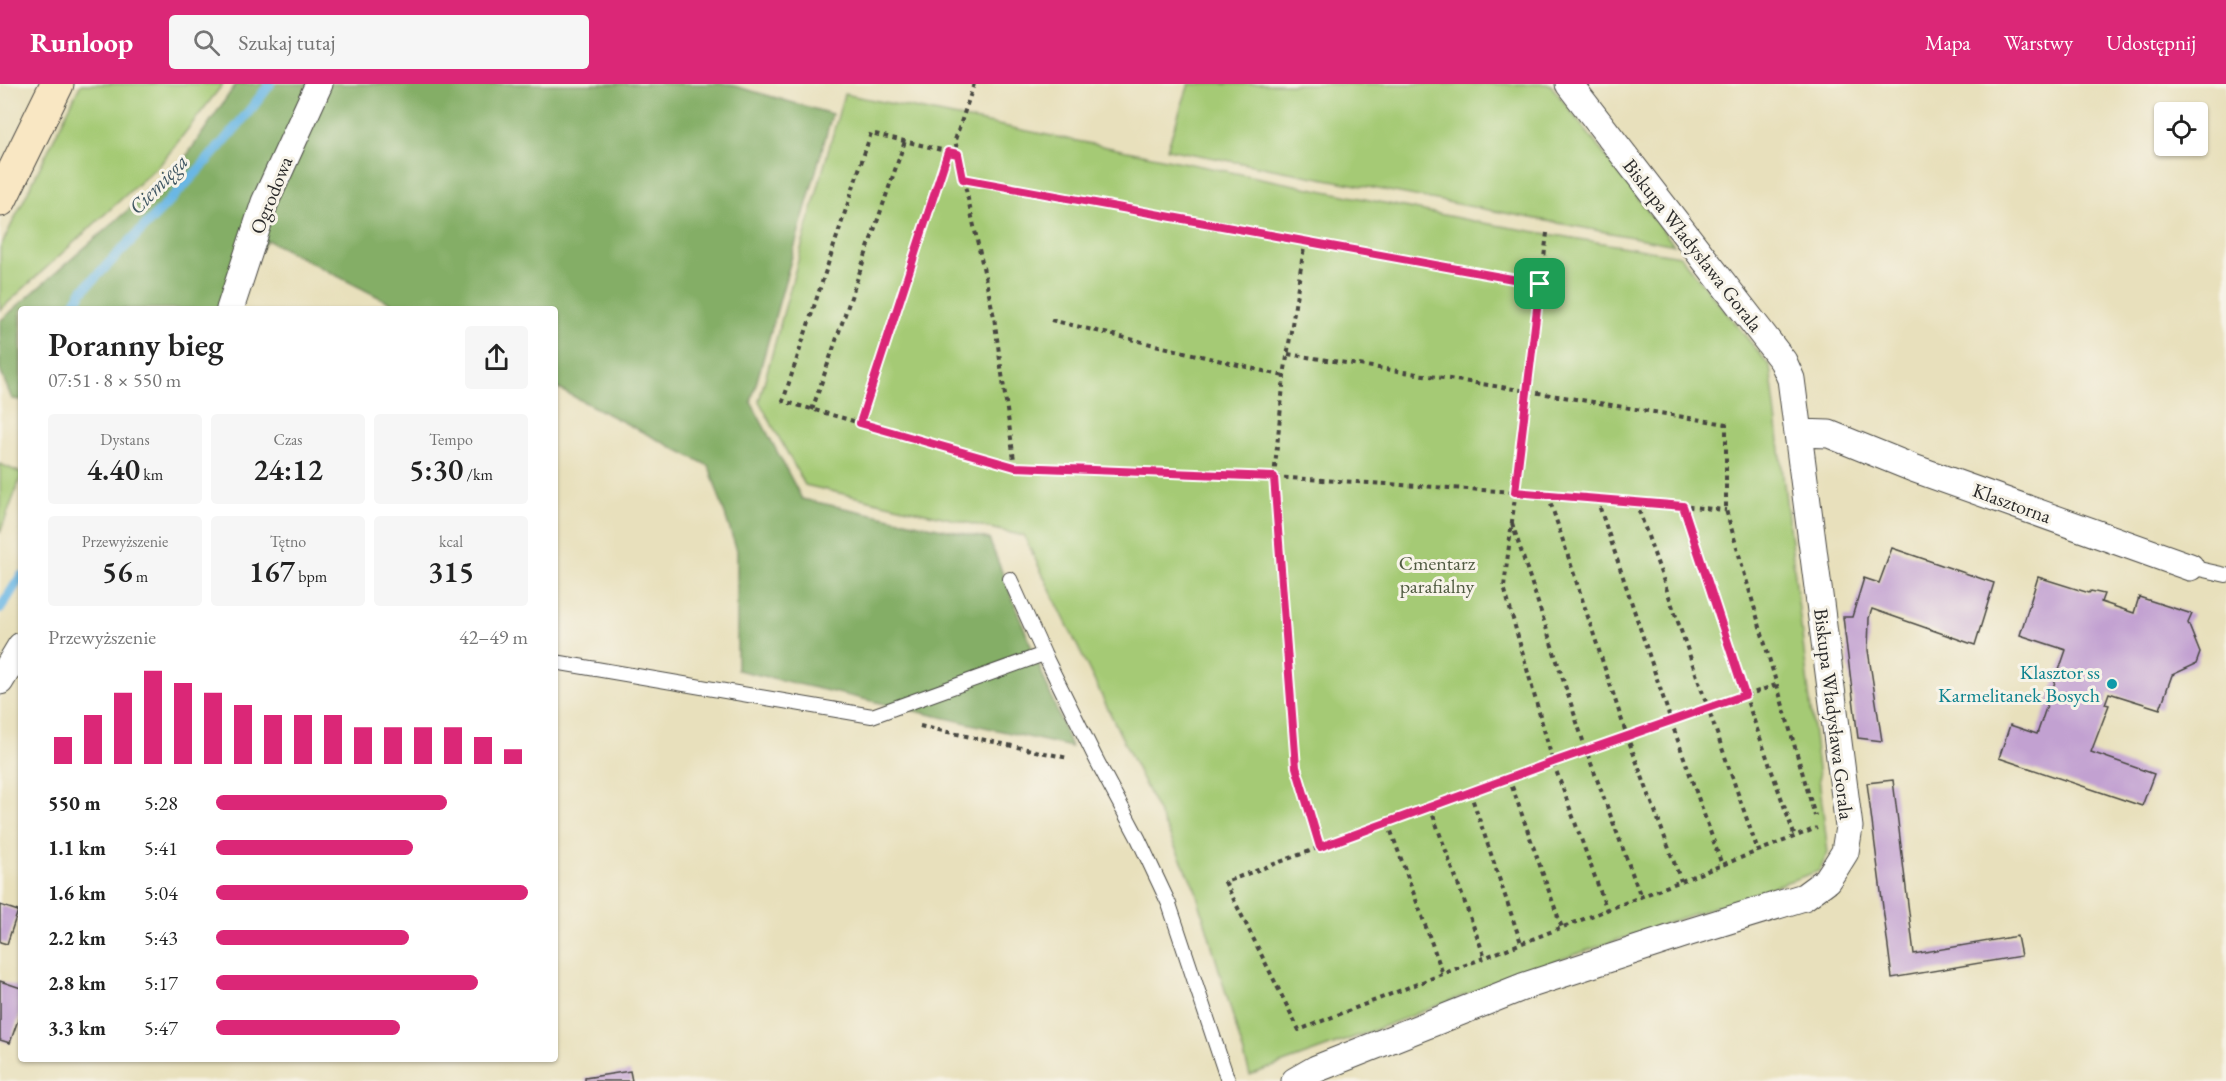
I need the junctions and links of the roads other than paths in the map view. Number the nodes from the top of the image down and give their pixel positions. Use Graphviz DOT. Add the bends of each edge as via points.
graph roads {
  1 [pos="57,84"];
  2 [pos="319,84"];
  3 [pos="1569,84"];
  4 [pos="0,200"];
  5 [pos="231,306"];
  6 [pos="1799,433"];
  7 [pos="2190,567"];
  8 [pos="2226,575"];
  9 [pos="1010,579"];
  10 [pos="18,651"];
  11 [pos="1044,654"];
  12 [pos="558,663"];
  13 [pos="0,681"];
  14 [pos="1228,1081"];
  15 [pos="1295,1081"];
  1 -- 4 [label="street"];
  2 -- 5 [label="street, Ogrodowa" via="265,202"];
  3 -- 6 [label="street, Biskupa Władysława Gorala" via="1783,361 1791,379"];
  6 -- 7 [label="street, Klasztorna" via="1829,434"];
  6 -- 15 [label="street, Biskupa Władysława Gorala" via="1849,827 1845,852 1827,880 1804,897 1525,986 1316,1069"];
  7 -- 8 [label="lane, Klasztorna"];
  9 -- 11 [label="lane"];
  10 -- 13 [label="street"];
  11 -- 12 [label="lane" via="872,716"];
  11 -- 14 [label="lane" via="1168,904"];
}
